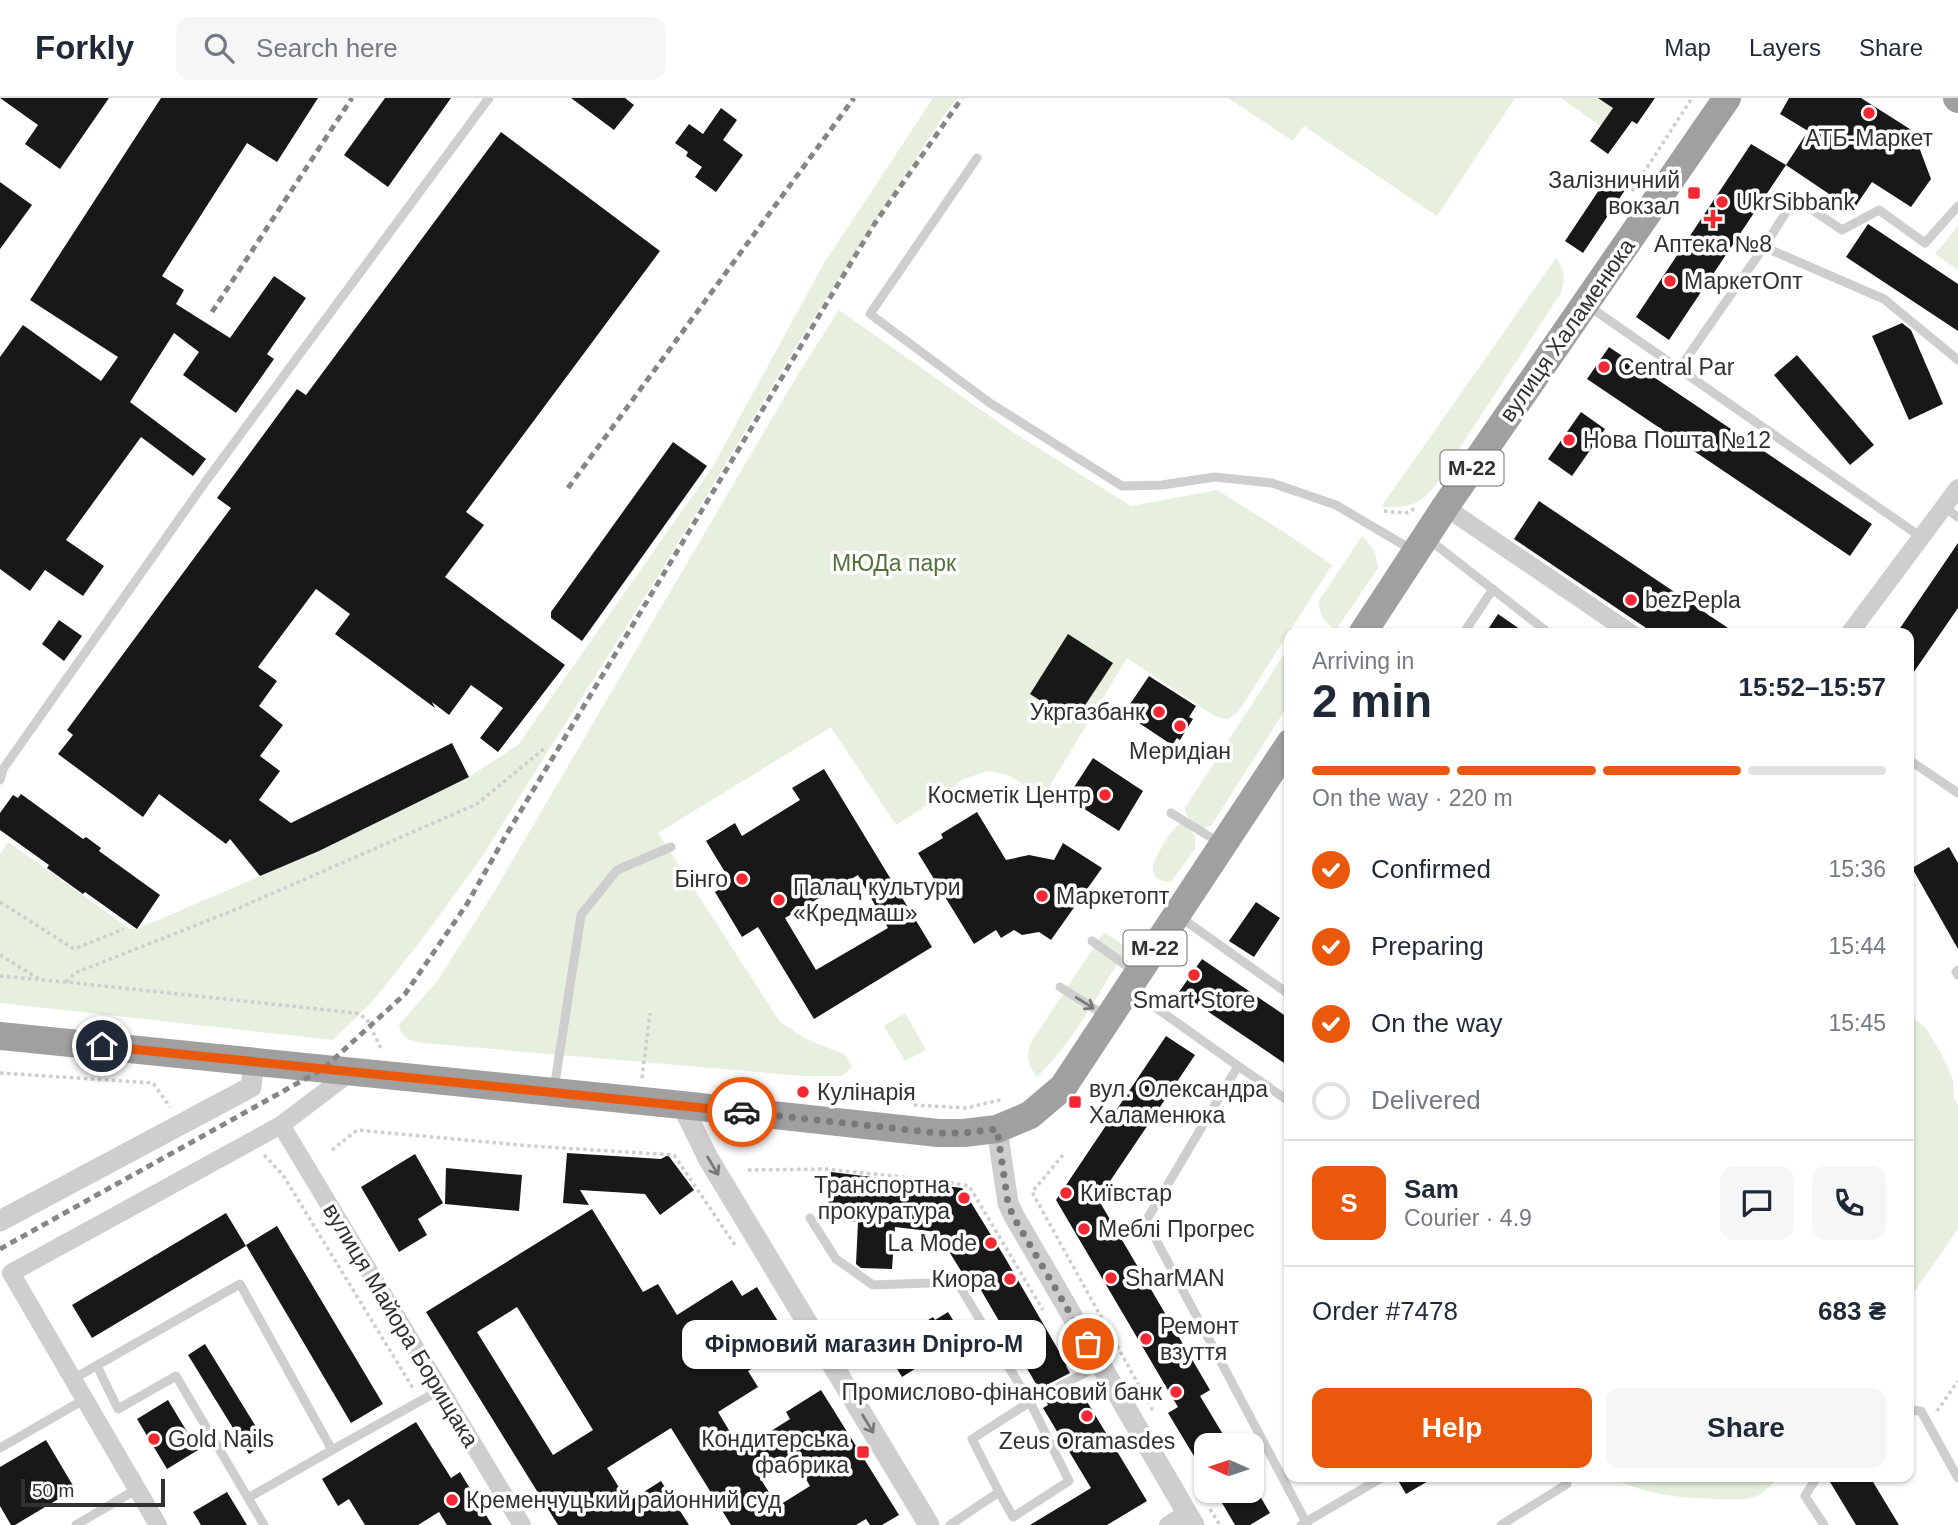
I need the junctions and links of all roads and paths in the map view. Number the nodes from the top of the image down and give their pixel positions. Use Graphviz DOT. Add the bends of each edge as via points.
graph roads {
  1 [pos="489,98"];
  2 [pos="1727,98"];
  3 [pos="977,158"];
  4 [pos="1958,206"];
  5 [pos="1764,247"];
  6 [pos="1585,304"];
  7 [pos="1958,360"];
  8 [pos="1679,369"];
  9 [pos="1958,488"];
  10 [pos="1445,507"];
  11 [pos="1951,512"];
  12 [pos="1921,537"];
  13 [pos="1421,545"];
  14 [pos="1493,589"];
  15 [pos="1366,628"];
  16 [pos="1468,628"];
  17 [pos="1542,628"];
  18 [pos="1623,628"];
  19 [pos="1853,628"];
  20 [pos="546,747"];
  21 [pos="1284,757"];
  22 [pos="1914,763"];
  23 [pos="1,768"];
  24 [pos="0,780"];
  25 [pos="1958,793"];
  26 [pos="1171,813"];
  27 [pos="1223,845"];
  28 [pos="671,847"];
  29 [pos="0,902"];
  30 [pos="1177,915"];
  31 [pos="124,929"];
  32 [pos="1092,941"];
  33 [pos="0,955"];
  34 [pos="0,976"];
  35 [pos="41,980"];
  36 [pos="1133,981"];
  37 [pos="66,982"];
  38 [pos="1060,988"];
  39 [pos="1284,991"];
  40 [pos="650,1013"];
  41 [pos="1109,1018"];
  42 [pos="0,1036"];
  43 [pos="382,1051"];
  44 [pos="254,1062"];
  45 [pos="1238,1066"];
  46 [pos="351,1072"];
  47 [pos="0,1073"];
  48 [pos="642,1078"];
  49 [pos="553,1092"];
  50 [pos="1284,1098"];
  51 [pos="682,1105"];
  52 [pos="200,1114"];
  53 [pos="281,1125"];
  54 [pos="997,1129"];
  55 [pos="250,1142"];
  56 [pos="332,1150"];
  57 [pos="1063,1155"];
  58 [pos="748,1170"];
  59 [pos="942,1181"];
  60 [pos="810,1218"];
  61 [pos="0,1221"];
  62 [pos="739,1251"];
  63 [pos="1100,1365"];
  64 [pos="97,1366"];
  65 [pos="73,1379"];
  66 [pos="1958,1381"];
  67 [pos="440,1390"];
  68 [pos="85,1399"];
  69 [pos="421,1401"];
  70 [pos="1030,1402"];
  71 [pos="1914,1410"];
  72 [pos="1154,1413"];
  73 [pos="1928,1423"];
  74 [pos="0,1448"];
  75 [pos="332,1450"];
  76 [pos="1958,1478"];
  77 [pos="1375,1482"];
  78 [pos="1814,1482"];
  79 [pos="1567,1484"];
  80 [pos="137,1489"];
  81 [pos="999,1492"];
  82 [pos="247,1498"];
  83 [pos="1206,1503"];
  84 [pos="1190,1519"];
  85 [pos="1305,1524"];
  86 [pos="76,1525"];
  87 [pos="158,1525"];
  88 [pos="264,1525"];
  89 [pos="522,1525"];
  90 [pos="929,1525"];
  91 [pos="950,1525"];
  92 [pos="1168,1525"];
  93 [pos="1220,1525"];
  94 [pos="1501,1525"];
  95 [pos="1824,1525"];
  1 -- 23 [label="lane"];
  2 -- 6 [label="highway, вулиця Халаменюка / М-22"];
  3 -- 13 [label="lane" via="870,314 990,403 1122,486 1215,477 1272,483 1336,505"];
  4 -- 5 [label="lane" via="1924,243 1879,210 1842,230 1795,198"];
  5 -- 7 [label="lane" via="1884,299"];
  5 -- 8 [label="lane"];
  6 -- 8 [label="lane"];
  6 -- 10 [label="highway, вулиця Халаменюка / М-22"];
  8 -- 12 [label="lane"];
  9 -- 11 [label="street"];
  10 -- 13 [label="highway, вулиця Халаменюка / М-22"];
  10 -- 18 [label="street"];
  11 -- 12 [label="street"];
  12 -- 19 [label="street"];
  13 -- 14 [label="lane"];
  13 -- 15 [label="highway, вулиця Халаменюка / М-22"];
  14 -- 16 [label="lane"];
  14 -- 17 [label="lane"];
  20 -- 37 [label="path" via="477,804 232,911 75,973"];
  21 -- 27 [label="highway, М-22"];
  22 -- 25 [label="lane"];
  23 -- 24 [label="lane"];
  26 -- 27 [label="lane"];
  27 -- 30 [label="highway, М-22"];
  28 -- 49 [label="lane" via="617,870 581,915"];
  29 -- 31 [label="path" via="74,949"];
  30 -- 36 [label="highway, М-22"];
  30 -- 39 [label="lane"];
  32 -- 36 [label="lane"];
  33 -- 35 [label="path"];
  34 -- 35 [label="path"];
  35 -- 37 [label="path"];
  36 -- 41 [label="highway, М-22"];
  36 -- 45 [label="lane"];
  37 -- 43 [label="path" via="356,1013 367,1019"];
  38 -- 41 [label="lane, one-way"];
  40 -- 48 [label="path"];
  41 -- 54 [label="highway, М-22" via="1063,1087 1030,1115"];
  42 -- 44 [label="highway, М-22"];
  44 -- 46 [label="highway, М-22"];
  44 -- 52 [label="street" via="251,1087"];
  45 -- 50 [label="lane"];
  45 -- 85 [label="lane" via="1146,1221"];
  46 -- 49 [label="highway, М-22"];
  46 -- 53 [label="street"];
  47 -- 52 [label="path" via="153,1083 170,1107"];
  49 -- 51 [label="highway, М-22"];
  51 -- 54 [label="highway, М-22" via="938,1133"];
  51 -- 90 [label="street, one-way" via="708,1158"];
  52 -- 61 [label="street"];
  53 -- 55 [label="street"];
  53 -- 67 [label="street, вулиця Майора Борищака"];
  54 -- 63 [label="street" via="1013,1216"];
  55 -- 65 [label="street" via="11,1273"];
  55 -- 69 [label="path" via="283,1175"];
  56 -- 62 [label="path" via="356,1129 674,1155"];
  57 -- 72 [label="path" via="1032,1192"];
  58 -- 59 [label="path" via="825,1169"];
  60 -- 70 [label="lane" via="836,1259 873,1285 957,1282"];
  63 -- 70 [label="lane"];
  63 -- 84 [label="street"];
  64 -- 65 [label="lane"];
  64 -- 75 [label="lane" via="240,1284"];
  64 -- 82 [label="lane" via="118,1409 176,1376"];
  65 -- 68 [label="street"];
  66 -- 73 [label="path"];
  67 -- 69 [label="lane"];
  67 -- 89 [label="street, вулиця Майора Борищака"];
  68 -- 74 [label="lane"];
  68 -- 80 [label="street"];
  69 -- 75 [label="lane"];
  70 -- 81 [label="lane" via="972,1439"];
  70 -- 81 [label="lane" via="1069,1482 1013,1517"];
  71 -- 73 [label="lane" via="1921,1411"];
  73 -- 76 [label="lane"];
  75 -- 82 [label="lane"];
  77 -- 85 [label="lane"];
  78 -- 95 [label="lane" via="1805,1496"];
  79 -- 94 [label="lane"];
  80 -- 86 [label="lane"];
  80 -- 87 [label="street"];
  81 -- 91 [label="lane"];
  82 -- 88 [label="lane"];
  83 -- 93 [label="path"];
  84 -- 92 [label="street"];
}
